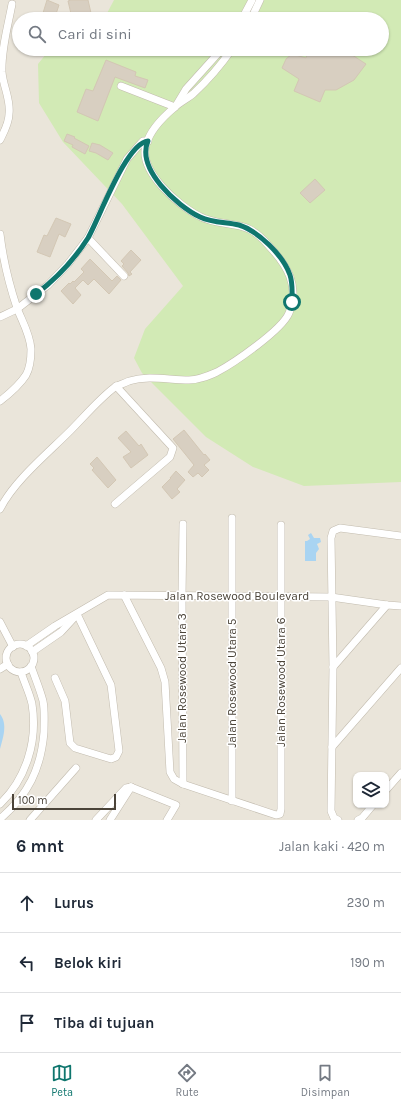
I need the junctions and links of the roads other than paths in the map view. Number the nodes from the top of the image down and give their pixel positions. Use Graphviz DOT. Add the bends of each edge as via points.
graph roads {
  1 [pos="252,0"];
  2 [pos="260,0"];
  3 [pos="12,4"];
  4 [pos="246,12"];
  5 [pos="254,12"];
  6 [pos="216,56"];
  7 [pos="226,56"];
  8 [pos="121,86"];
  9 [pos="175,107"];
  10 [pos="0,140"];
  11 [pos="148,141"];
  12 [pos="0,234"];
  13 [pos="88,238"];
  14 [pos="124,276"];
  15 [pos="17,309"];
  16 [pos="0,317"];
  17 [pos="116,386"];
  18 [pos="0,402"];
  19 [pos="115,504"];
  20 [pos="0,509"];
  21 [pos="232,518"];
  22 [pos="183,524"];
  23 [pos="281,525"];
  24 [pos="401,536"];
  25 [pos="124,595"];
  26 [pos="182,596"];
  27 [pos="232,596"];
  28 [pos="281,596"];
  29 [pos="332,596"];
  30 [pos="387,605"];
  31 [pos="401,606"];
  32 [pos="77,614"];
  33 [pos="0,622"];
  34 [pos="26,646"];
  35 [pos="13,647"];
  36 [pos="32,652"];
  37 [pos="8,664"];
  38 [pos="31,666"];
  39 [pos="333,667"];
  40 [pos="401,668"];
  41 [pos="0,669"];
  42 [pos="21,672"];
  43 [pos="55,678"];
  44 [pos="332,747"];
  45 [pos="76,768"];
  46 [pos="401,774"];
  47 [pos="183,784"];
  48 [pos="131,786"];
  49 [pos="389,787"];
  50 [pos="232,801"];
  51 [pos="0,804"];
  52 [pos="370,808"];
  53 [pos="0,819"];
  54 [pos="30,820"];
  55 [pos="96,820"];
  56 [pos="110,820"];
  57 [pos="167,820"];
  58 [pos="338,820"];
  59 [pos="358,820"];
  1 -- 4 [label="street"];
  2 -- 5 [label="street"];
  3 -- 10 [label="street" via="2,62 9,114"];
  6 -- 9 [label="street" via="186,89"];
  7 -- 9 [label="street" via="192,94"];
  8 -- 9 [label="street"];
  9 -- 11 [label="street" via="152,131"];
  11 -- 13 [label="street" via="141,143 127,159"];
  11 -- 17 [label="street" via="145,147 146,161 154,178 179,203 200,217 251,230 281,259 289,273 292,302 288,315 281,324 218,372 188,380 143,378"];
  12 -- 15 [label="street"];
  13 -- 14 [label="street"];
  13 -- 15 [label="street" via="48,285"];
  15 -- 16 [label="street"];
  15 -- 18 [label="street" via="31,348 30,364 26,375"];
  17 -- 19 [label="street" via="173,448 170,457"];
  17 -- 20 [label="street" via="19,482"];
  21 -- 27 [label="street, Jalan Rosewood Utara 5"];
  22 -- 26 [label="street, Jalan Rosewood Utara 3"];
  23 -- 28 [label="street, Jalan Rosewood Utara 6"];
  24 -- 29 [label="street" via="340,528 333,530"];
  25 -- 26 [label="street, Jalan Rosewood Boulevard"];
  25 -- 32 [label="street, Jalan Rosewood Boulevard" via="108,595"];
  25 -- 47 [label="street" via="161,668 165,682 170,772 174,779"];
  26 -- 27 [label="street, Jalan Rosewood Boulevard"];
  26 -- 47 [label="street, Jalan Rosewood Utara 3"];
  27 -- 28 [label="street, Jalan Rosewood Boulevard"];
  27 -- 50 [label="street, Jalan Rosewood Utara 5"];
  28 -- 29 [label="street, Jalan Rosewood Boulevard"];
  28 -- 50 [label="street, Jalan Rosewood Utara 6" via="280,814 276,816"];
  29 -- 30 [label="street, Jalan Rosewood Boulevard"];
  29 -- 39 [label="street"];
  30 -- 31 [label="street, Jalan Rosewood Boulevard"];
  30 -- 39 [label="street"];
  32 -- 34 [label="street, Jalan Rosewood Boulevard"];
  32 -- 36 [label="street, Jalan Rosewood Boulevard" via="61,632"];
  32 -- 43 [label="street" via="111,685 119,751 116,756 111,759 75,748 70,743 65,701"];
  33 -- 35 [label="street"];
  34 -- 35 [label="street"];
  34 -- 36 [label="street"];
  35 -- 37 [label="street" via="7,654"];
  36 -- 38 [label="street" via="34,659"];
  37 -- 41 [label="street"];
  37 -- 42 [label="street" via="13,670"];
  38 -- 42 [label="street"];
  38 -- 53 [label="street" via="43,702 43,743 40,761 21,798"];
  39 -- 44 [label="street"];
  40 -- 44 [label="street"];
  42 -- 51 [label="street" via="32,704 32,742 21,777"];
  44 -- 58 [label="street" via="331,811"];
  45 -- 54 [label="street"];
  46 -- 49 [label="street"];
  47 -- 50 [label="street"];
  48 -- 55 [label="street" via="126,788"];
  48 -- 56 [label="street"];
  48 -- 57 [label="street" via="176,805"];
  52 -- 59 [label="street"];
}
